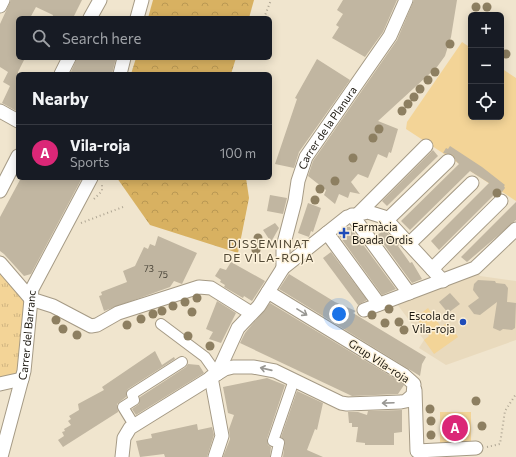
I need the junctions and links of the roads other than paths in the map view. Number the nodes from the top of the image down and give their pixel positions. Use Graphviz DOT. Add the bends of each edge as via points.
graph roads {
  1 [pos="3,0"];
  2 [pos="100,0"];
  3 [pos="142,0"];
  4 [pos="406,0"];
  5 [pos="0,6"];
  6 [pos="91,16"];
  7 [pos="138,16"];
  8 [pos="68,60"];
  9 [pos="124,60"];
  10 [pos="62,72"];
  11 [pos="120,72"];
  12 [pos="0,111"];
  13 [pos="16,120"];
  14 [pos="426,146"];
  15 [pos="16,160"];
  16 [pos="448,161"];
  17 [pos="90,180"];
  18 [pos="472,183"];
  19 [pos="0,191"];
  20 [pos="501,201"];
  21 [pos="355,214"];
  22 [pos="387,220"];
  23 [pos="516,229"];
  24 [pos="327,233"];
  25 [pos="409,244"];
  26 [pos="0,262"];
  27 [pos="283,268"];
  28 [pos="432,269"];
  29 [pos="443,281"];
  30 [pos="268,292"];
  31 [pos="409,293"];
  32 [pos="31,299"];
  33 [pos="379,304"];
  34 [pos="364,310"];
  35 [pos="251,312"];
  36 [pos="160,324"];
  37 [pos="182,362"];
  38 [pos="218,374"];
  39 [pos="22,380"];
  40 [pos="294,380"];
  41 [pos="0,384"];
  42 [pos="415,390"];
  43 [pos="134,426"];
  44 [pos="476,448"];
  45 [pos="1,457"];
  46 [pos="122,457"];
  47 [pos="215,457"];
  48 [pos="276,457"];
  1 -- 5 [label="street"];
  2 -- 6 [label="street"];
  3 -- 7 [label="street"];
  4 -- 27 [label="street, Carrer de la Planura" via="390,36 306,157 298,180 283,247"];
  8 -- 10 [label="street"];
  9 -- 11 [label="street"];
  12 -- 13 [label="street"];
  14 -- 21 [label="street"];
  15 -- 19 [label="street"];
  16 -- 22 [label="street"];
  17 -- 32 [label="street, Carrer del Barranc" via="32,289"];
  18 -- 25 [label="street"];
  20 -- 28 [label="street"];
  21 -- 22 [label="street" via="375,214"];
  21 -- 24 [label="street"];
  21 -- 31 [label="street"];
  22 -- 25 [label="street"];
  23 -- 29 [label="street" via="475,268"];
  24 -- 27 [label="street"];
  24 -- 33 [label="street"];
  25 -- 28 [label="street"];
  26 -- 32 [label="street"];
  27 -- 30 [label="street"];
  28 -- 29 [label="street"];
  29 -- 31 [label="street"];
  30 -- 35 [label="street" via="259,306"];
  30 -- 42 [label="street, Grup Vila-roja, one-way" via="404,375 414,384"];
  31 -- 33 [label="street"];
  32 -- 35 [label="street" via="53,306 91,326 118,313 199,287 211,288"];
  32 -- 39 [label="street, Carrer del Barranc"];
  33 -- 34 [label="street"];
  35 -- 38 [label="street" via="238,328"];
  36 -- 38 [label="street" via="205,357"];
  37 -- 43 [label="street" via="132,394 134,400 123,407"];
  40 -- 38 [label="street, Grup Vila-roja, one-way" via="263,368 242,367"];
  38 -- 43 [label="street, Grup Vila-roja"];
  38 -- 47 [label="street" via="222,436"];
  39 -- 41 [label="street"];
  39 -- 45 [label="street, Carrer del Barranc"];
  42 -- 40 [label="street, Grup Vila-roja, one-way" via="406,401 353,404 341,403"];
  40 -- 48 [label="street" via="274,442 278,443"];
  42 -- 44 [label="street" via="417,451"];
  43 -- 46 [label="street, Grup Vila-roja" via="127,432"];
}
